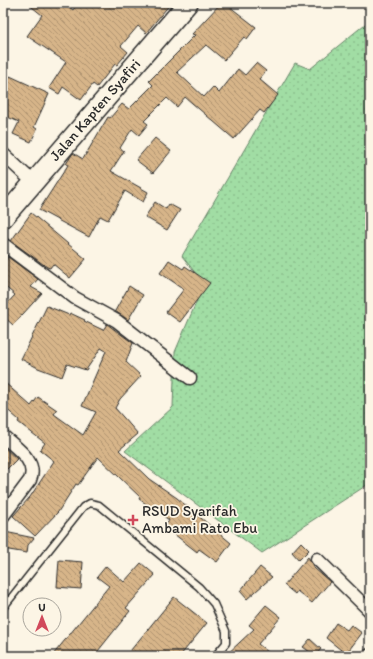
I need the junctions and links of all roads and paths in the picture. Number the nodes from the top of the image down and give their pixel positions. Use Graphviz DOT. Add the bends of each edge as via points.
graph roads {
  1 [pos="188,3"];
  2 [pos="3,154"];
  3 [pos="33,182"];
  4 [pos="3,218"];
  5 [pos="3,244"];
  6 [pos="190,378"];
  7 [pos="3,436"];
  8 [pos="3,516"];
  9 [pos="317,559"];
  10 [pos="3,608"];
  11 [pos="370,611"];
  12 [pos="215,656"];
  1 -- 3 [label="highway, Jalan Kapten Syafiri"];
  2 -- 3 [label="street"];
  3 -- 4 [label="highway, Jalan Kapten Syafiri"];
  5 -- 6 [label="street" via="75,298 123,326"];
  7 -- 8 [label="street" via="28,459 33,473"];
  9 -- 11 [label="street"];
  10 -- 12 [label="lane" via="83,507 90,503 99,505 199,587 214,604 226,632 226,643"];
}
